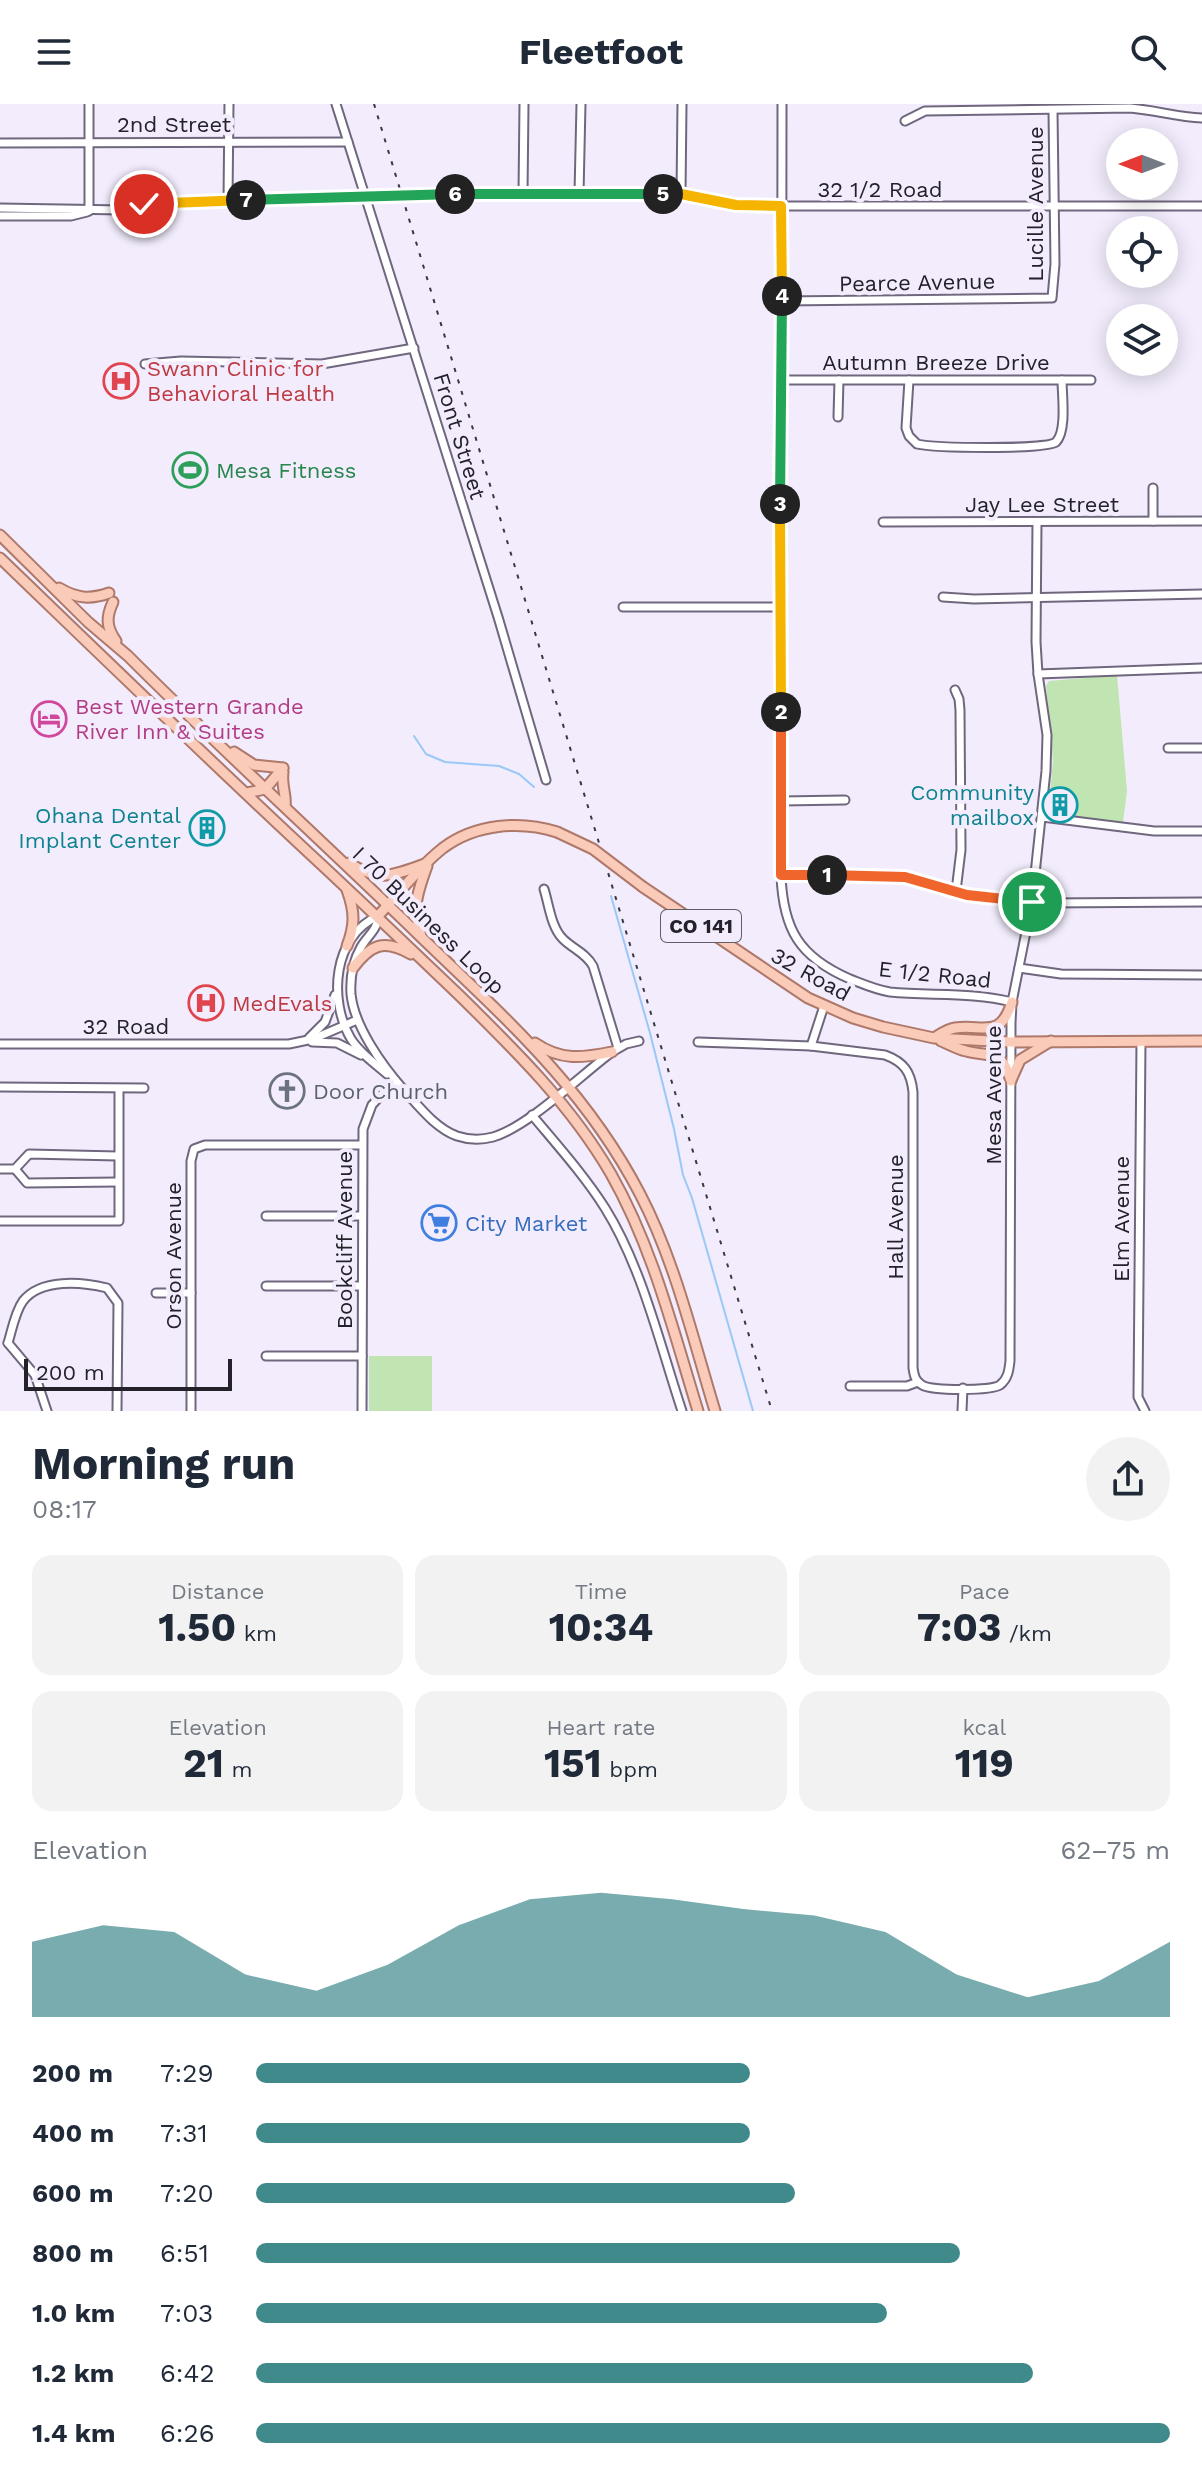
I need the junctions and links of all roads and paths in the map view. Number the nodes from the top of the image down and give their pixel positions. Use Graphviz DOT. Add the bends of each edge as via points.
graph roads {
  1 [pos="89,104"];
  2 [pos="229,104"];
  3 [pos="336,104"];
  4 [pos="524,104"];
  5 [pos="581,104"];
  6 [pos="682,104"];
  7 [pos="782,104"];
  8 [pos="1053,111"];
  9 [pos="1202,118"];
  10 [pos="905,121"];
  11 [pos="229,142"];
  12 [pos="348,142"];
  13 [pos="0,143"];
  14 [pos="90,143"];
  15 [pos="523,194"];
  16 [pos="579,194"];
  17 [pos="681,194"];
  18 [pos="367,198"];
  19 [pos="228,201"];
  20 [pos="781,206"];
  21 [pos="1202,206"];
  22 [pos="1054,207"];
  23 [pos="0,208"];
  24 [pos="89,211"];
  25 [pos="0,216"];
  26 [pos="1052,298"];
  27 [pos="782,301"];
  28 [pos="414,348"];
  29 [pos="145,364"];
  30 [pos="782,380"];
  31 [pos="839,380"];
  32 [pos="909,380"];
  33 [pos="1062,380"];
  34 [pos="1091,380"];
  35 [pos="838,417"];
  36 [pos="1153,488"];
  37 [pos="1153,521"];
  38 [pos="1202,521"];
  39 [pos="883,522"];
  40 [pos="1037,522"];
  41 [pos="0,535"];
  42 [pos="0,560"];
  43 [pos="41,576"];
  44 [pos="1202,594"];
  45 [pos="943,597"];
  46 [pos="1037,598"];
  47 [pos="623,607"];
  48 [pos="781,607"];
  49 [pos="128,656"];
  50 [pos="1202,668"];
  51 [pos="1038,674"];
  52 [pos="955,690"];
  53 [pos="196,723"];
  54 [pos="1168,748"];
  55 [pos="1202,748"];
  56 [pos="283,768"];
  57 [pos="546,780"];
  58 [pos="265,789"];
  59 [pos="247,793"];
  60 [pos="845,800"];
  61 [pos="781,801"];
  62 [pos="285,806"];
  63 [pos="1042,817"];
  64 [pos="1202,831"];
  65 [pos="330,850"];
  66 [pos="428,862"];
  67 [pos="781,875"];
  68 [pos="345,887"];
  69 [pos="544,889"];
  70 [pos="956,891"];
  71 [pos="1032,902"];
  72 [pos="1202,902"];
  73 [pos="388,905"];
  74 [pos="378,916"];
  75 [pos="421,936"];
  76 [pos="347,946"];
  77 [pos="429,966"];
  78 [pos="353,968"];
  79 [pos="1019,968"];
  80 [pos="1202,975"];
  81 [pos="338,985"];
  82 [pos="1012,1002"];
  83 [pos="824,1006"];
  84 [pos="357,1020"];
  85 [pos="345,1026"];
  86 [pos="518,1030"];
  87 [pos="934,1038"];
  88 [pos="306,1041"];
  89 [pos="639,1041"];
  90 [pos="1051,1041"];
  91 [pos="1141,1041"];
  92 [pos="1202,1041"];
  93 [pos="698,1042"];
  94 [pos="1011,1042"];
  95 [pos="0,1044"];
  96 [pos="811,1046"];
  97 [pos="615,1050"];
  98 [pos="370,1060"];
  99 [pos="395,1080"];
  100 [pos="1011,1081"];
  101 [pos="570,1086"];
  102 [pos="0,1087"];
  103 [pos="144,1088"];
  104 [pos="119,1089"];
  105 [pos="557,1096"];
  106 [pos="532,1115"];
  107 [pos="362,1145"];
  108 [pos="118,1156"];
  109 [pos="0,1169"];
  110 [pos="15,1169"];
  111 [pos="118,1182"];
  112 [pos="266,1216"];
  113 [pos="362,1216"];
  114 [pos="0,1221"];
  115 [pos="266,1286"];
  116 [pos="362,1286"];
  117 [pos="156,1293"];
  118 [pos="191,1293"];
  119 [pos="4,1342"];
  120 [pos="266,1356"];
  121 [pos="362,1356"];
  122 [pos="918,1382"];
  123 [pos="850,1386"];
  124 [pos="963,1388"];
  125 [pos="47,1411"];
  126 [pos="117,1411"];
  127 [pos="191,1411"];
  128 [pos="362,1411"];
  129 [pos="682,1411"];
  130 [pos="698,1411"];
  131 [pos="715,1411"];
  132 [pos="962,1411"];
  133 [pos="1145,1411"];
  1 -- 14 [label="street"];
  2 -- 11 [label="street"];
  3 -- 12 [label="street, Front Street"];
  4 -- 15 [label="street"];
  5 -- 16 [label="street"];
  6 -- 17 [label="street"];
  7 -- 20 [label="street, E 1/2 Road"];
  8 -- 9 [label="street" via="1130,108"];
  8 -- 10 [label="street" via="925,111"];
  8 -- 22 [label="street, Lucille Avenue"];
  11 -- 12 [label="street, 2nd Street"];
  11 -- 14 [label="street, 2nd Street"];
  11 -- 19 [label="street"];
  12 -- 18 [label="street, Front Street"];
  13 -- 14 [label="street, 2nd Street"];
  14 -- 24 [label="street"];
  15 -- 16 [label="street, 32 1/2 Road"];
  15 -- 18 [label="street, 32 1/2 Road"];
  16 -- 17 [label="street, 32 1/2 Road"];
  17 -- 20 [label="street, 32 1/2 Road" via="736,205"];
  18 -- 19 [label="street, 32 1/2 Road"];
  18 -- 28 [label="street, Front Street"];
  19 -- 24 [label="street, 32 1/2 Road"];
  20 -- 22 [label="street, 32 1/2 Road"];
  20 -- 27 [label="street, E 1/2 Road"];
  21 -- 22 [label="street, 32 1/2 Road"];
  22 -- 26 [label="street, Lucille Avenue"];
  23 -- 24 [label="street"];
  24 -- 25 [label="street"];
  26 -- 27 [label="street, Pearce Avenue"];
  27 -- 30 [label="street, E 1/2 Road"];
  28 -- 29 [label="street" via="322,364"];
  28 -- 57 [label="street, Front Street"];
  30 -- 31 [label="street, Autumn Breeze Drive"];
  30 -- 48 [label="street, E 1/2 Road"];
  31 -- 32 [label="street, Autumn Breeze Drive"];
  31 -- 35 [label="street"];
  32 -- 33 [label="street, Autumn Breeze Drive"];
  32 -- 33 [label="street" via="906,428 917,444 1003,447 1056,442 1062,427"];
  33 -- 34 [label="street, Autumn Breeze Drive"];
  36 -- 37 [label="street"];
  37 -- 38 [label="street, Jay Lee Street"];
  37 -- 40 [label="street, Jay Lee Street"];
  39 -- 40 [label="street, Jay Lee Street"];
  40 -- 46 [label="street, Mesa Avenue"];
  41 -- 43 [label="main road, I 70 Business Loop"];
  42 -- 59 [label="main road, I 70 Business Loop"];
  43 -- 49 [label="main road, I 70 Business Loop"];
  43 -- 49 [label="main road" via="78,597 111,598 108,629"];
  44 -- 46 [label="street"];
  45 -- 46 [label="street"];
  46 -- 51 [label="street, Mesa Avenue"];
  47 -- 48 [label="street"];
  48 -- 61 [label="street, E 1/2 Road"];
  49 -- 53 [label="main road, I 70 Business Loop"];
  50 -- 51 [label="street"];
  51 -- 63 [label="street, Mesa Avenue" via="1047,735"];
  52 -- 70 [label="street" via="960,710 961,835"];
  53 -- 56 [label="main road" via="247,762"];
  53 -- 58 [label="main road, I 70 Business Loop"];
  54 -- 55 [label="street"];
  56 -- 58 [label="main road"];
  56 -- 62 [label="main road"];
  58 -- 59 [label="main road"];
  58 -- 62 [label="main road, I 70 Business Loop"];
  59 -- 68 [label="main road, I 70 Business Loop"];
  60 -- 61 [label="street"];
  61 -- 67 [label="street, E 1/2 Road"];
  62 -- 65 [label="main road, I 70 Business Loop"];
  63 -- 64 [label="street" via="1154,831"];
  63 -- 71 [label="street, Mesa Avenue"];
  65 -- 66 [label="main road" via="379,876"];
  65 -- 73 [label="main road, I 70 Business Loop"];
  66 -- 73 [label="main road, 32 Road / CO 141"];
  66 -- 75 [label="main road" via="415,909"];
  66 -- 83 [label="main road, 32 Road / CO 141, bridge" via="445,846 491,828 529,825 557,832 593,849 767,973"];
  67 -- 70 [label="street" via="889,875"];
  67 -- 82 [label="street, E 1/2 Road" via="790,929 806,952 828,968 884,991 979,995"];
  68 -- 74 [label="main road, I 70 Business Loop"];
  68 -- 76 [label="main road" via="355,915"];
  69 -- 97 [label="street" via="558,932 590,959"];
  70 -- 71 [label="street"];
  71 -- 72 [label="street"];
  71 -- 79 [label="street, Mesa Avenue"];
  73 -- 74 [label="main road, 32 Road / CO 141"];
  73 -- 75 [label="main road, I 70 Business Loop"];
  74 -- 76 [label="street, 32 Road"];
  74 -- 77 [label="main road, I 70 Business Loop"];
  74 -- 78 [label="street, 32 Road"];
  75 -- 86 [label="main road, I 70 Business Loop"];
  76 -- 81 [label="street, 32 Road"];
  77 -- 78 [label="main road" via="385,945 368,951"];
  77 -- 105 [label="main road, I 70 Business Loop"];
  78 -- 84 [label="street, 32 Road"];
  79 -- 80 [label="street" via="1061,974"];
  79 -- 82 [label="street, Mesa Avenue"];
  81 -- 85 [label="street, 32 Road"];
  81 -- 88 [label="street" via="325,1022"];
  82 -- 87 [label="main road" via="999,1026 953,1028"];
  82 -- 94 [label="street, Mesa Avenue"];
  83 -- 87 [label="main road, 32 Road / CO 141"];
  83 -- 96 [label="street"];
  84 -- 85 [label="street, 32 Road"];
  84 -- 99 [label="street, 32 Road"];
  85 -- 88 [label="street, 32 Road"];
  85 -- 98 [label="street, 32 Road"];
  86 -- 97 [label="main road" via="563,1057"];
  86 -- 101 [label="main road, I 70 Business Loop"];
  87 -- 94 [label="main road, 32 Road / CO 141"];
  87 -- 100 [label="main road" via="997,1056"];
  88 -- 95 [label="street, 32 Road"];
  88 -- 98 [label="street" via="337,1043"];
  89 -- 97 [label="street, 32 Road"];
  90 -- 91 [label="main road, 32 Road / CO 141"];
  90 -- 94 [label="main road, 32 Road / CO 141"];
  90 -- 100 [label="main road" via="1020,1060"];
  91 -- 92 [label="main road, 32 Road / CO 141"];
  91 -- 133 [label="street, Elm Avenue" via="1138,1397"];
  93 -- 96 [label="street"];
  94 -- 100 [label="street, Mesa Avenue"];
  96 -- 122 [label="street, Hall Avenue" via="885,1055 897,1059 911,1076 913,1368"];
  97 -- 101 [label="street, 32 Road"];
  98 -- 99 [label="street, 32 Road"];
  99 -- 106 [label="street, 32 Road" via="434,1121 457,1136 497,1136"];
  99 -- 107 [label="street, Bookcliff Avenue" via="369,1110"];
  100 -- 124 [label="street, Mesa Avenue" via="1010,1361 1003,1383"];
  101 -- 105 [label="street, 32 Road"];
  101 -- 131 [label="main road, I 70 Business Loop" via="620,1158 653,1220"];
  102 -- 104 [label="street"];
  103 -- 104 [label="street"];
  104 -- 108 [label="street"];
  105 -- 106 [label="street, 32 Road"];
  105 -- 130 [label="main road, I 70 Business Loop" via="611,1173 641,1234"];
  106 -- 129 [label="street" via="612,1220 641,1287"];
  107 -- 113 [label="street, Bookcliff Avenue"];
  107 -- 118 [label="street, Orson Avenue" via="194,1149"];
  108 -- 110 [label="street" via="29,1154"];
  108 -- 111 [label="street"];
  109 -- 110 [label="street"];
  110 -- 111 [label="street" via="27,1183"];
  111 -- 114 [label="street" via="119,1221"];
  112 -- 113 [label="street"];
  113 -- 116 [label="street, Bookcliff Avenue"];
  115 -- 116 [label="street"];
  116 -- 121 [label="street, Bookcliff Avenue"];
  117 -- 118 [label="street"];
  118 -- 127 [label="street, Orson Avenue"];
  119 -- 125 [label="street" via="35,1375"];
  119 -- 126 [label="street" via="23,1301 34,1292 55,1284 107,1288 116,1297 119,1312"];
  120 -- 121 [label="street"];
  121 -- 128 [label="street, Bookcliff Avenue"];
  122 -- 123 [label="street"];
  122 -- 124 [label="street" via="931,1388"];
  124 -- 132 [label="street"];
}
